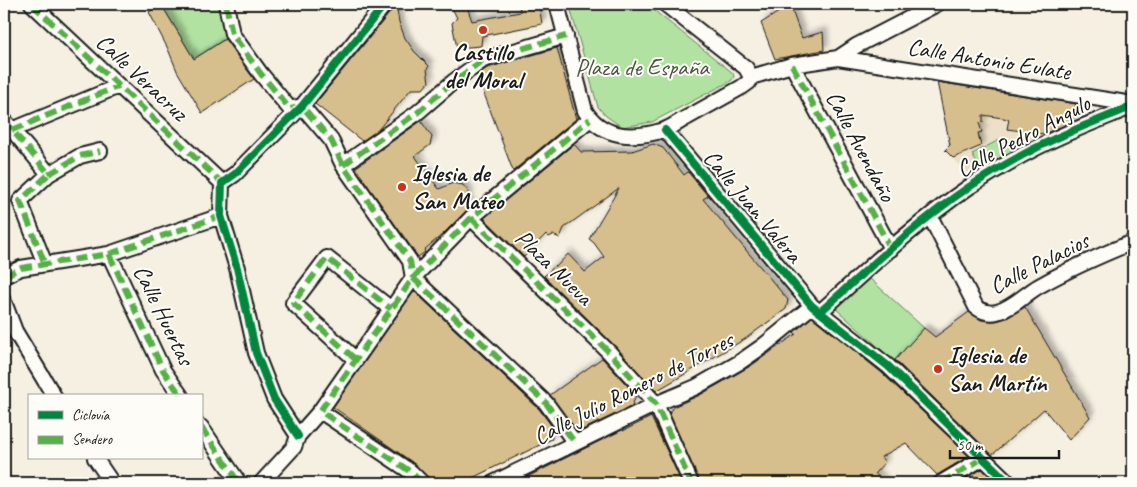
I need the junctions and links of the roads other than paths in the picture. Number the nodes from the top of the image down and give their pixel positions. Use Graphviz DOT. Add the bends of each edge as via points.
graph roads {
  1 [pos="32,4"];
  2 [pos="226,4"];
  3 [pos="385,4"];
  4 [pos="557,4"];
  5 [pos="665,4"];
  6 [pos="937,4"];
  7 [pos="566,36"];
  8 [pos="856,46"];
  9 [pos="838,58"];
  10 [pos="863,62"];
  11 [pos="792,65"];
  12 [pos="751,77"];
  13 [pos="119,86"];
  14 [pos="1133,105"];
  15 [pos="302,106"];
  16 [pos="590,119"];
  17 [pos="8,125"];
  18 [pos="665,130"];
  19 [pos="100,151"];
  20 [pos="343,165"];
  21 [pos="49,174"];
  22 [pos="222,183"];
  23 [pos="221,216"];
  24 [pos="930,216"];
  25 [pos="472,218"];
  26 [pos="1133,242"];
  27 [pos="891,249"];
  28 [pos="109,254"];
  29 [pos="45,264"];
  30 [pos="868,270"];
  31 [pos="4,276"];
  32 [pos="413,278"];
  33 [pos="4,302"];
  34 [pos="391,309"];
  35 [pos="816,309"];
  36 [pos="355,359"];
  37 [pos="53,394"];
  38 [pos="180,394"];
  39 [pos="656,404"];
  40 [pos="320,412"];
  41 [pos="202,428"];
  42 [pos="298,436"];
  43 [pos="575,443"];
  44 [pos="983,458"];
  45 [pos="96,460"];
  46 [pos="112,483"];
  47 [pos="239,483"];
  48 [pos="261,483"];
  49 [pos="422,483"];
  50 [pos="493,483"];
  51 [pos="691,483"];
  52 [pos="941,483"];
  53 [pos="1009,483"];
  1 -- 13 [label="street, Calle Veracruz"];
  2 -- 15 [label="street" via="232,34 261,74 290,109"];
  3 -- 15 [label="street"];
  4 -- 7 [label="street"];
  5 -- 12 [label="street" via="746,68"];
  6 -- 8 [label="street"];
  7 -- 16 [label="street" via="585,111"];
  7 -- 20 [label="street" via="483,60 417,113"];
  8 -- 9 [label="street"];
  8 -- 10 [label="street"];
  9 -- 10 [label="street, Calle Antonio Eulate"];
  9 -- 11 [label="street"];
  10 -- 14 [label="street, Calle Antonio Eulate"];
  11 -- 12 [label="street"];
  11 -- 27 [label="street, Calle Avendaño"];
  12 -- 18 [label="street" via="742,87"];
  13 -- 17 [label="street"];
  13 -- 22 [label="street, Calle Veracruz"];
  14 -- 24 [label="street, Calle Pedro Angulo" via="1010,162"];
  15 -- 20 [label="street" via="330,140"];
  15 -- 22 [label="street" via="235,174"];
  16 -- 18 [label="street" via="601,129 615,134 636,135"];
  16 -- 25 [label="street"];
  17 -- 21 [label="street"];
  18 -- 35 [label="street, Calle Juan Valera"];
  19 -- 21 [label="street" via="80,156"];
  20 -- 32 [label="street" via="410,261"];
  21 -- 29 [label="street" via="20,200"];
  22 -- 23 [label="street"];
  23 -- 28 [label="street"];
  23 -- 42 [label="street" via="237,268 250,331 274,399"];
  24 -- 26 [label="street, Calle Palacios" via="976,307 985,313 1004,310 1046,282"];
  24 -- 27 [label="street, Calle Pedro Angulo"];
  25 -- 32 [label="street"];
  25 -- 39 [label="street, Plaza Nueva" via="609,352"];
  27 -- 30 [label="street, Calle Pedro Angulo"];
  28 -- 29 [label="street"];
  28 -- 38 [label="street, Calle Huertas" via="163,370"];
  29 -- 31 [label="street" via="21,268"];
  30 -- 35 [label="street, Calle Julio Romero de Torres"];
  32 -- 34 [label="street"];
  32 -- 43 [label="street" via="546,403"];
  33 -- 37 [label="street" via="15,331"];
  34 -- 36 [label="street"];
  34 -- 36 [label="street" via="327,258 293,303"];
  35 -- 39 [label="street, Calle Julio Romero de Torres" via="740,362 696,387"];
  35 -- 44 [label="street, Calle Juan Valera" via="888,366"];
  36 -- 40 [label="street"];
  39 -- 43 [label="street, Calle Julio Romero de Torres"];
  39 -- 51 [label="street, Plaza Nueva"];
  40 -- 42 [label="street"];
  40 -- 49 [label="street" via="411,472"];
  41 -- 47 [label="street"];
  42 -- 48 [label="street" via="294,447"];
  43 -- 50 [label="street, Calle Julio Romero de Torres"];
  44 -- 52 [label="street"];
  44 -- 53 [label="street, Calle Juan Valera"];
  45 -- 46 [label="street"];
}
